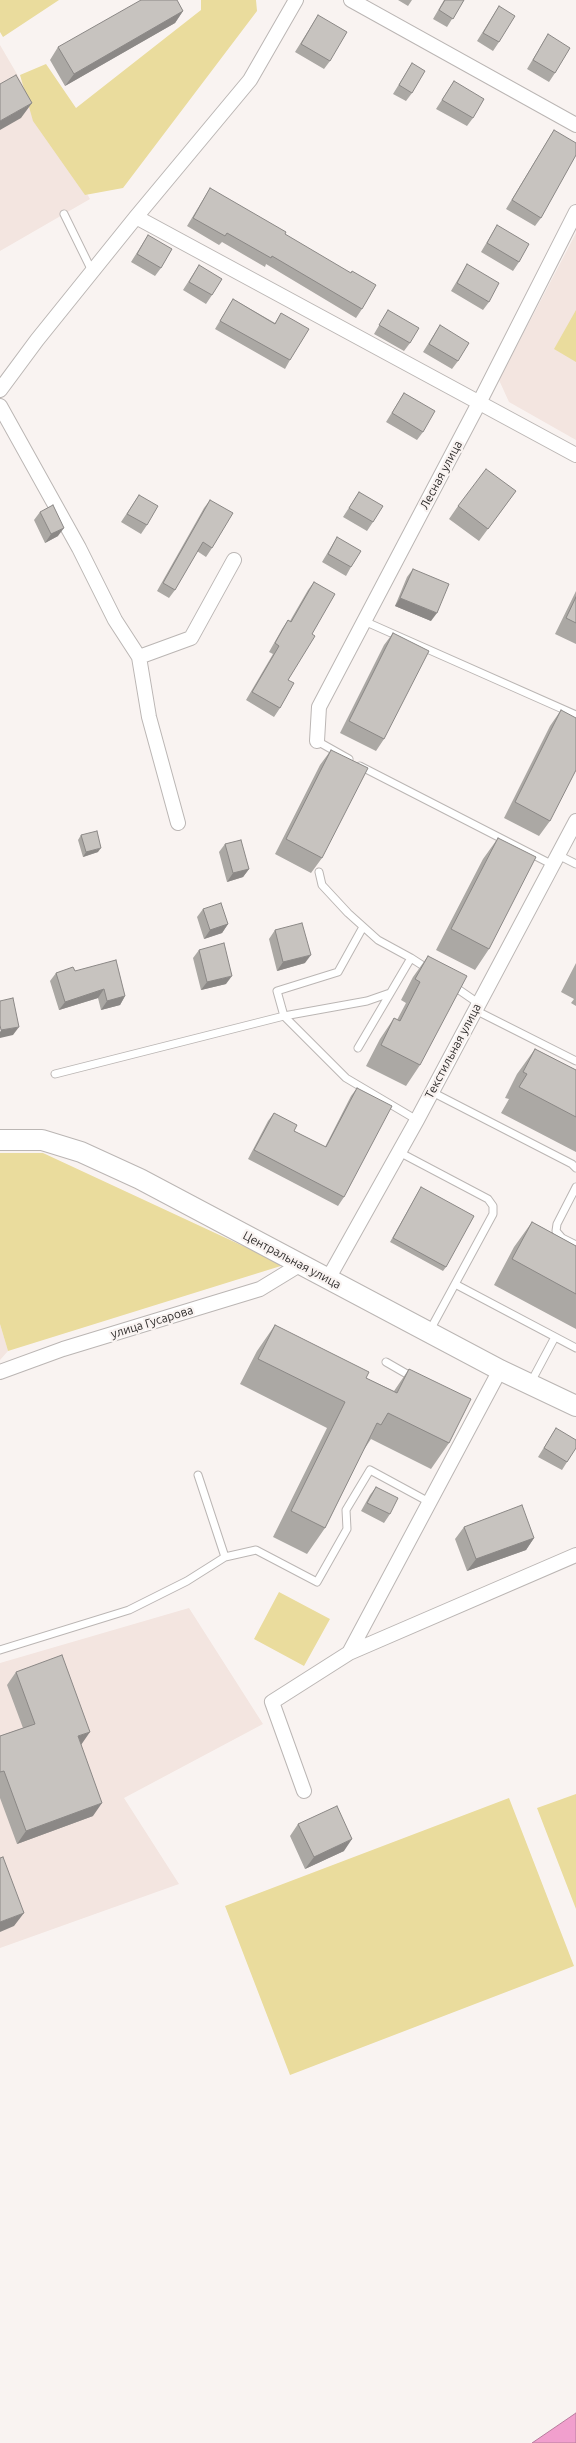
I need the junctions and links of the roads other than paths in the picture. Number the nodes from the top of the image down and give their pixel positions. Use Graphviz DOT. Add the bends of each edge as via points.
graph roads {
  1 [pos="296,0"];
  2 [pos="351,0"];
  3 [pos="576,125"];
  4 [pos="576,212"];
  5 [pos="64,214"];
  6 [pos="136,217"];
  7 [pos="92,271"];
  8 [pos="0,390"];
  9 [pos="480,401"];
  10 [pos="0,406"];
  11 [pos="576,455"];
  12 [pos="234,560"];
  13 [pos="364,620"];
  14 [pos="139,657"];
  15 [pos="576,715"];
  16 [pos="317,741"];
  17 [pos="576,821"];
  18 [pos="178,823"];
  19 [pos="556,860"];
  20 [pos="576,864"];
  21 [pos="319,872"];
  22 [pos="363,926"];
  23 [pos="411,958"];
  24 [pos="434,973"];
  25 [pos="448,983"];
  26 [pos="390,993"];
  27 [pos="476,1006"];
  28 [pos="284,1016"];
  29 [pos="358,1048"];
  30 [pos="576,1061"];
  31 [pos="55,1074"];
  32 [pos="432,1092"];
  33 [pos="417,1120"];
  34 [pos="0,1140"];
  35 [pos="399,1152"];
  36 [pos="576,1168"];
  37 [pos="576,1187"];
  38 [pos="576,1245"];
  39 [pos="301,1264"];
  40 [pos="328,1279"];
  41 [pos="455,1284"];
  42 [pos="429,1332"];
  43 [pos="555,1337"];
  44 [pos="576,1348"];
  45 [pos="386,1362"];
  46 [pos="500,1370"];
  47 [pos="0,1372"];
  48 [pos="419,1382"];
  49 [pos="530,1384"];
  50 [pos="576,1406"];
  51 [pos="198,1475"];
  52 [pos="429,1502"];
  53 [pos="576,1555"];
  54 [pos="225,1557"];
  55 [pos="0,1650"];
  56 [pos="349,1653"];
  57 [pos="304,1792"];
  1 -- 6 [label="street" via="250,80"];
  2 -- 3 [label="street"];
  4 -- 9 [label="street, Лесная улица"];
  5 -- 7 [label="lane"];
  6 -- 7 [label="street"];
  6 -- 9 [label="street"];
  7 -- 8 [label="street"];
  9 -- 11 [label="street"];
  9 -- 13 [label="street, Лесная улица"];
  10 -- 14 [label="street" via="115,620"];
  12 -- 14 [label="street" via="191,638"];
  13 -- 15 [label="lane"];
  13 -- 16 [label="street, Лесная улица" via="319,707"];
  14 -- 18 [label="street" via="149,717"];
  16 -- 19 [label="lane" via="432,804"];
  17 -- 19 [label="street, Текстильная улица"];
  19 -- 20 [label="lane"];
  19 -- 27 [label="street, Текстильная улица"];
  21 -- 22 [label="lane" via="322,885"];
  22 -- 23 [label="lane" via="378,940"];
  22 -- 28 [label="lane" via="338,972 277,991"];
  23 -- 24 [label="lane"];
  23 -- 26 [label="lane"];
  25 -- 27 [label="lane"];
  26 -- 28 [label="lane"];
  26 -- 29 [label="lane"];
  27 -- 30 [label="lane"];
  27 -- 32 [label="street, Текстильная улица"];
  28 -- 31 [label="lane"];
  28 -- 33 [label="lane" via="346,1078"];
  32 -- 33 [label="street, Текстильная улица"];
  32 -- 36 [label="lane"];
  33 -- 35 [label="street, Текстильная улица"];
  34 -- 39 [label="main road, Центральная улица" via="42,1140 81,1152 140,1179"];
  35 -- 40 [label="street, Текстильная улица"];
  35 -- 41 [label="lane" via="488,1199 493,1206 493,1214"];
  37 -- 38 [label="lane" via="556,1231"];
  39 -- 40 [label="main road, Центральная улица"];
  39 -- 47 [label="street, улица Гусарова" via="260,1290 63,1349"];
  40 -- 42 [label="main road, Центральная улица"];
  41 -- 42 [label="lane"];
  41 -- 43 [label="lane"];
  42 -- 46 [label="main road, Центральная улица"];
  43 -- 44 [label="lane"];
  43 -- 49 [label="lane"];
  45 -- 48 [label="lane"];
  46 -- 49 [label="main road, Центральная улица"];
  46 -- 52 [label="street" via="473,1413"];
  49 -- 50 [label="main road, Центральная улица"];
  51 -- 54 [label="lane"];
  52 -- 54 [label="lane" via="370,1470 346,1510 347,1529 317,1582 256,1550"];
  52 -- 56 [label="street"];
  53 -- 56 [label="street"];
  54 -- 55 [label="lane" via="187,1581 129,1610"];
  56 -- 57 [label="street" via="272,1702"];
}
